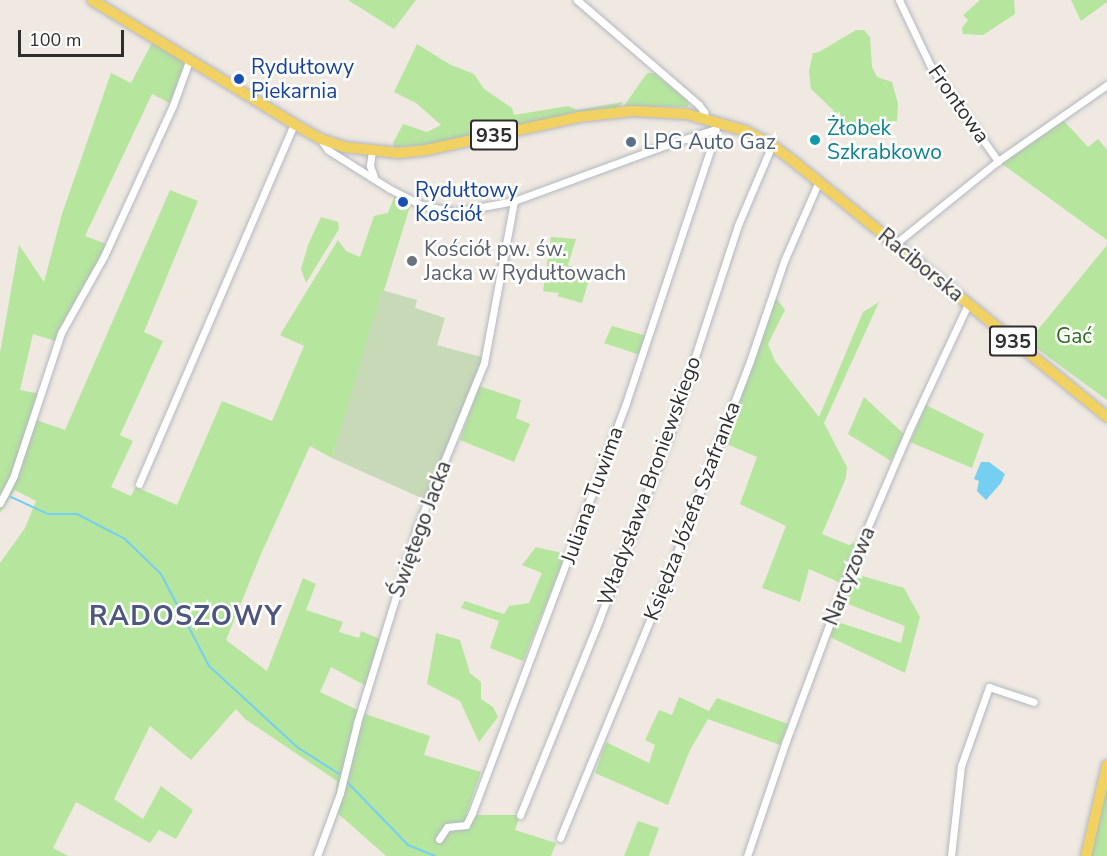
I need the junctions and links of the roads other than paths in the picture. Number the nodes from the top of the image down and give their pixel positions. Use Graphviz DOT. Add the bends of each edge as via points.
graph roads {
  1 [pos="92,0"];
  2 [pos="577,0"];
  3 [pos="899,0"];
  4 [pos="189,62"];
  5 [pos="1107,85"];
  6 [pos="705,118"];
  7 [pos="294,124"];
  8 [pos="726,124"];
  9 [pos="715,130"];
  10 [pos="321,139"];
  11 [pos="772,145"];
  12 [pos="372,151"];
  13 [pos="998,161"];
  14 [pos="376,179"];
  15 [pos="819,181"];
  16 [pos="514,201"];
  17 [pos="898,241"];
  18 [pos="968,304"];
  19 [pos="1107,417"];
  20 [pos="139,484"];
  21 [pos="0,503"];
  22 [pos="1034,702"];
  23 [pos="1107,765"];
  24 [pos="520,815"];
  25 [pos="560,838"];
  26 [pos="439,839"];
  27 [pos="317,856"];
  28 [pos="747,856"];
  29 [pos="951,856"];
  30 [pos="1086,856"];
  1 -- 4 [label="main road, Raciborska / 935"];
  2 -- 6 [label="street" via="692,98"];
  3 -- 13 [label="street, Frontowa" via="930,65"];
  4 -- 7 [label="main road, Raciborska / 935"];
  4 -- 21 [label="street" via="104,256 62,333 17,466"];
  5 -- 13 [label="street"];
  6 -- 8 [label="main road, Raciborska / 935"];
  6 -- 12 [label="main road, Raciborska / 935" via="633,111 578,117 426,150"];
  7 -- 10 [label="main road, Raciborska / 935"];
  7 -- 20 [label="street"];
  8 -- 9 [label="street, Raciborska"];
  8 -- 11 [label="main road, Raciborska / 935"];
  9 -- 16 [label="street, Raciborska"];
  9 -- 26 [label="street, Juliana Tuwima" via="625,406 472,813 466,825 447,828"];
  10 -- 12 [label="main road, Raciborska / 935"];
  10 -- 14 [label="street, Raciborska" via="328,150"];
  11 -- 15 [label="main road, Raciborska / 935"];
  11 -- 24 [label="street, Władysława Broniewskiego" via="738,225 667,442"];
  12 -- 14 [label="street" via="370,166"];
  13 -- 17 [label="street, Frontowa"];
  14 -- 16 [label="street, Raciborska" via="421,205 455,212"];
  15 -- 17 [label="main road, Raciborska / 935"];
  15 -- 25 [label="street, Księdza Józefa Szafranka" via="784,261 670,571"];
  16 -- 27 [label="street, Świętego Jacka" via="484,363 417,528 357,723 340,793"];
  17 -- 18 [label="main road, Raciborska / 935"];
  18 -- 19 [label="main road, Raciborska / 935"];
  18 -- 28 [label="street, Narcyzowa" via="852,564"];
  22 -- 29 [label="street" via="988,687 962,766"];
  23 -- 30 [label="main road"];
}
